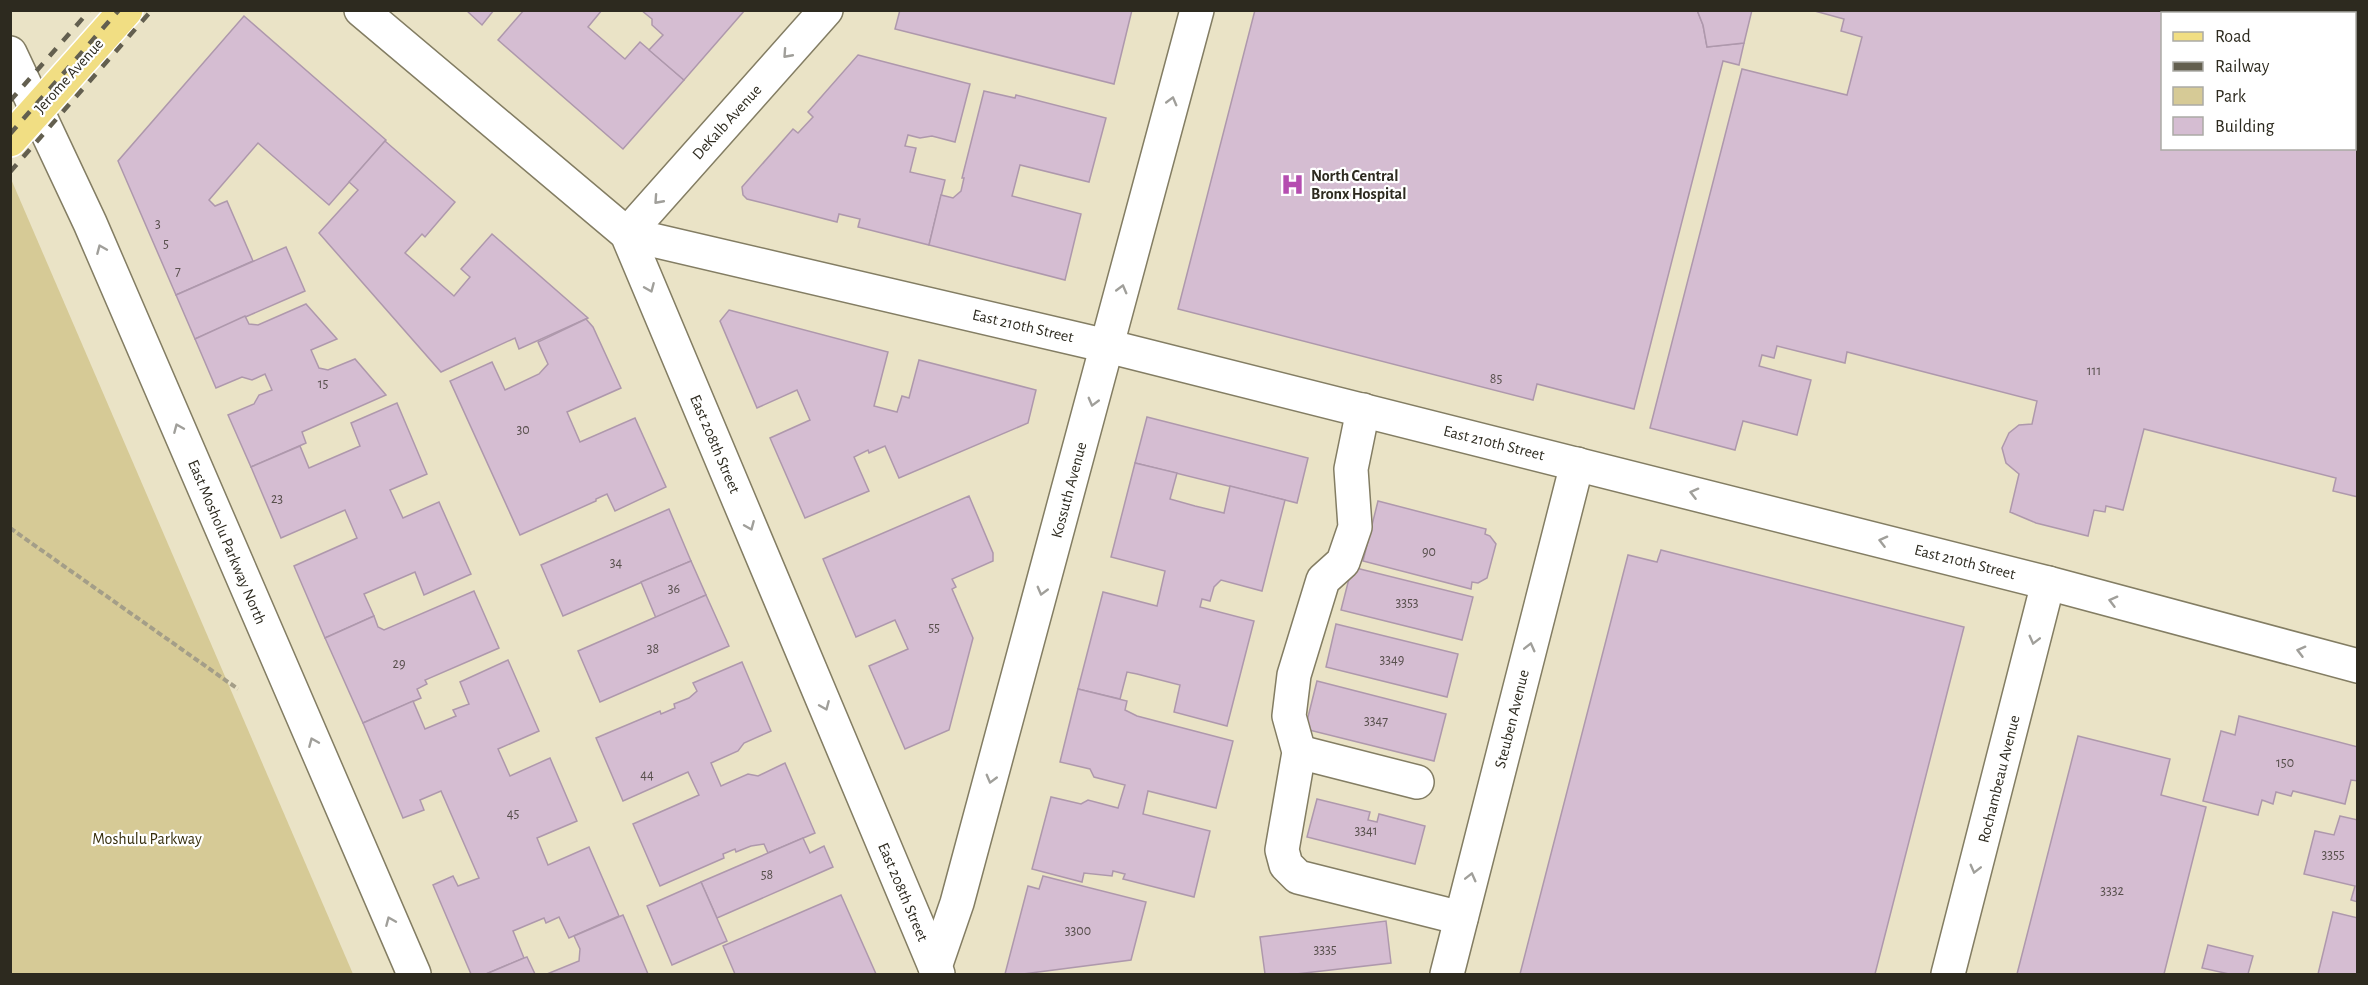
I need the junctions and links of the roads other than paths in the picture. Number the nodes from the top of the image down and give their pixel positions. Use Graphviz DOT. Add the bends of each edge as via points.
graph roads {
  1 [pos="126,10"];
  2 [pos="361,10"];
  3 [pos="826,10"];
  4 [pos="1197,10"];
  5 [pos="10,53"];
  6 [pos="36,112"];
  7 [pos="10,140"];
  8 [pos="627,234"];
  9 [pos="1107,346"];
  10 [pos="1363,410"];
  11 [pos="1577,464"];
  12 [pos="2048,583"];
  13 [pos="2358,666"];
  14 [pos="1299,752"];
  15 [pos="1417,782"];
  16 [pos="1461,918"];
  17 [pos="936,971"];
  18 [pos="414,975"];
  19 [pos="1447,975"];
  20 [pos="1948,975"];
  1 -- 6 [label="main road, Jerome Avenue"];
  2 -- 8 [label="street, East 208th Street"];
  3 -- 8 [label="street, DeKalb Avenue, one-way"];
  9 -- 4 [label="street, Kossuth Avenue, one-way"];
  5 -- 6 [label="street, East Mosholu Parkway North"];
  6 -- 7 [label="main road, Jerome Avenue"];
  18 -- 6 [label="street, East Mosholu Parkway North, one-way" via="95,234"];
  8 -- 9 [label="street, East 210th Street"];
  8 -- 17 [label="street, East 208th Street, one-way"];
  9 -- 10 [label="street, East 210th Street"];
  9 -- 17 [label="street, Kossuth Avenue, one-way"];
  10 -- 11 [label="street, East 210th Street"];
  10 -- 14 [label="street" via="1351,470 1355,527 1343,562 1323,580 1294,675 1289,716"];
  12 -- 11 [label="street, East 210th Street, one-way"];
  16 -- 11 [label="street, Steuben Avenue, one-way"];
  13 -- 12 [label="street, East 210th Street, one-way"];
  12 -- 20 [label="street, Rochambeau Avenue, one-way"];
  14 -- 15 [label="street"];
  14 -- 16 [label="street" via="1282,850 1286,865 1298,877"];
  16 -- 19 [label="street, Steuben Avenue"];
}
